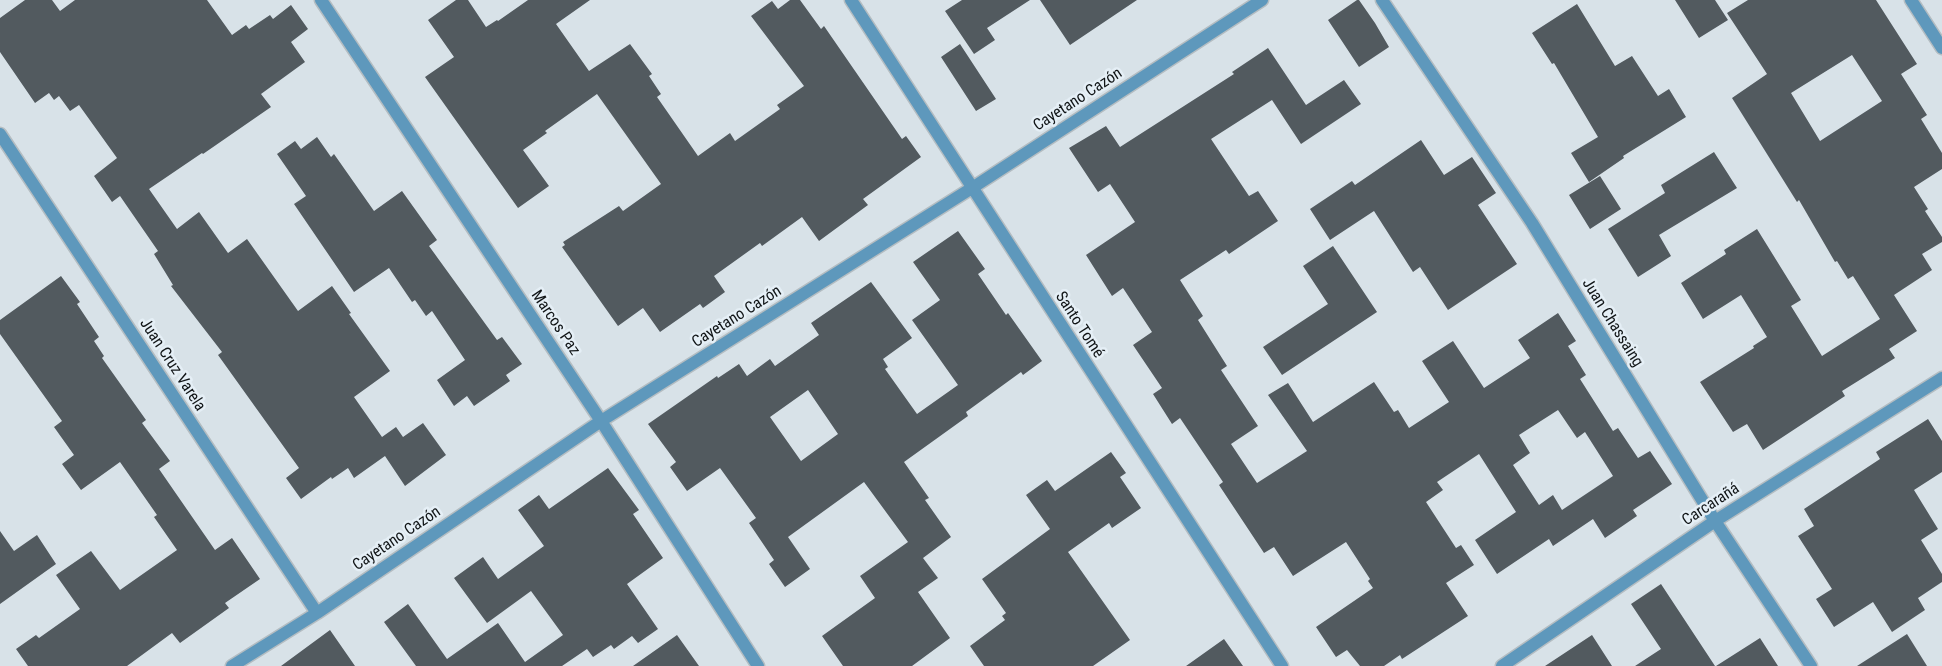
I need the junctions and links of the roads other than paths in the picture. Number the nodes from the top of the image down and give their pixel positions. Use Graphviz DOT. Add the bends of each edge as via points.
graph roads {
  1 [pos="321,0"];
  2 [pos="851,0"];
  3 [pos="1262,0"];
  4 [pos="1382,0"];
  5 [pos="1911,0"];
  6 [pos="1942,48"];
  7 [pos="0,134"];
  8 [pos="972,188"];
  9 [pos="1942,378"];
  10 [pos="600,421"];
  11 [pos="1715,520"];
  12 [pos="317,613"];
  13 [pos="232,666"];
  14 [pos="758,666"];
  15 [pos="1282,666"];
  16 [pos="1502,666"];
  17 [pos="1811,666"];
  1 -- 10 [label="street, Marcos Paz"];
  2 -- 8 [label="street, Santo Tomé"];
  3 -- 8 [label="street, Cayetano Cazón"];
  4 -- 11 [label="street, Juan Chassaing" via="1532,223"];
  5 -- 6 [label="street"];
  7 -- 12 [label="street, Juan Cruz Varela"];
  8 -- 10 [label="street, Cayetano Cazón"];
  8 -- 15 [label="street, Santo Tomé"];
  9 -- 11 [label="street, Carcarañá"];
  10 -- 12 [label="street, Cayetano Cazón"];
  10 -- 14 [label="street, Marcos Paz"];
  11 -- 16 [label="street, Carcarañá"];
  11 -- 17 [label="street, Juan Chassaing"];
  12 -- 13 [label="street, Cayetano Cazón"];
}
